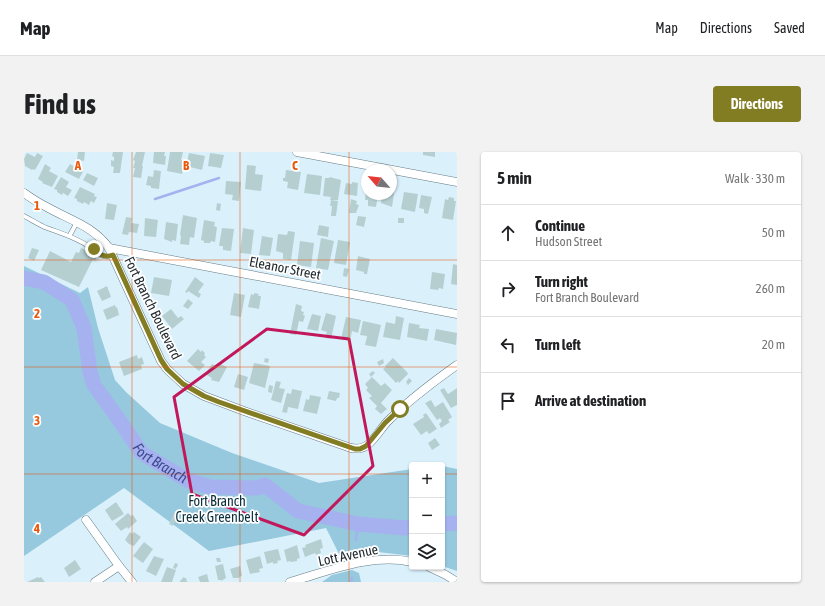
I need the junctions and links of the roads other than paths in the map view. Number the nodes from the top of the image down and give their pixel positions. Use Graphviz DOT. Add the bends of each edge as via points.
graph roads {
  1 [pos="297,152"];
  2 [pos="457,182"];
  3 [pos="24,193"];
  4 [pos="24,216"];
  5 [pos="77,222"];
  6 [pos="70,235"];
  7 [pos="111,252"];
  8 [pos="457,314"];
  9 [pos="457,365"];
  10 [pos="86,520"];
  11 [pos="409,562"];
  12 [pos="119,566"];
  13 [pos="433,570"];
  14 [pos="445,579"];
  15 [pos="95,582"];
  16 [pos="132,582"];
  17 [pos="290,582"];
  18 [pos="456,582"];
  1 -- 2 [label="street"];
  3 -- 5 [label="street, Fort Branch Boulevard" via="45,207"];
  4 -- 6 [label="lane" via="47,228"];
  5 -- 6 [label="lane"];
  5 -- 7 [label="street, Fort Branch Boulevard" via="93,230"];
  6 -- 7 [label="lane" via="102,256 107,257"];
  7 -- 8 [label="street, Eleanor Street"];
  7 -- 9 [label="street, Fort Branch Boulevard" via="161,360 183,384 204,396 238,409 351,448 360,449 366,446 400,409"];
  10 -- 12 [label="street"];
  11 -- 17 [label="street, Lott Avenue" via="383,559 360,562"];
  12 -- 15 [label="street"];
  12 -- 16 [label="street"];
  13 -- 14 [label="street"];
  14 -- 18 [label="street"];
}
